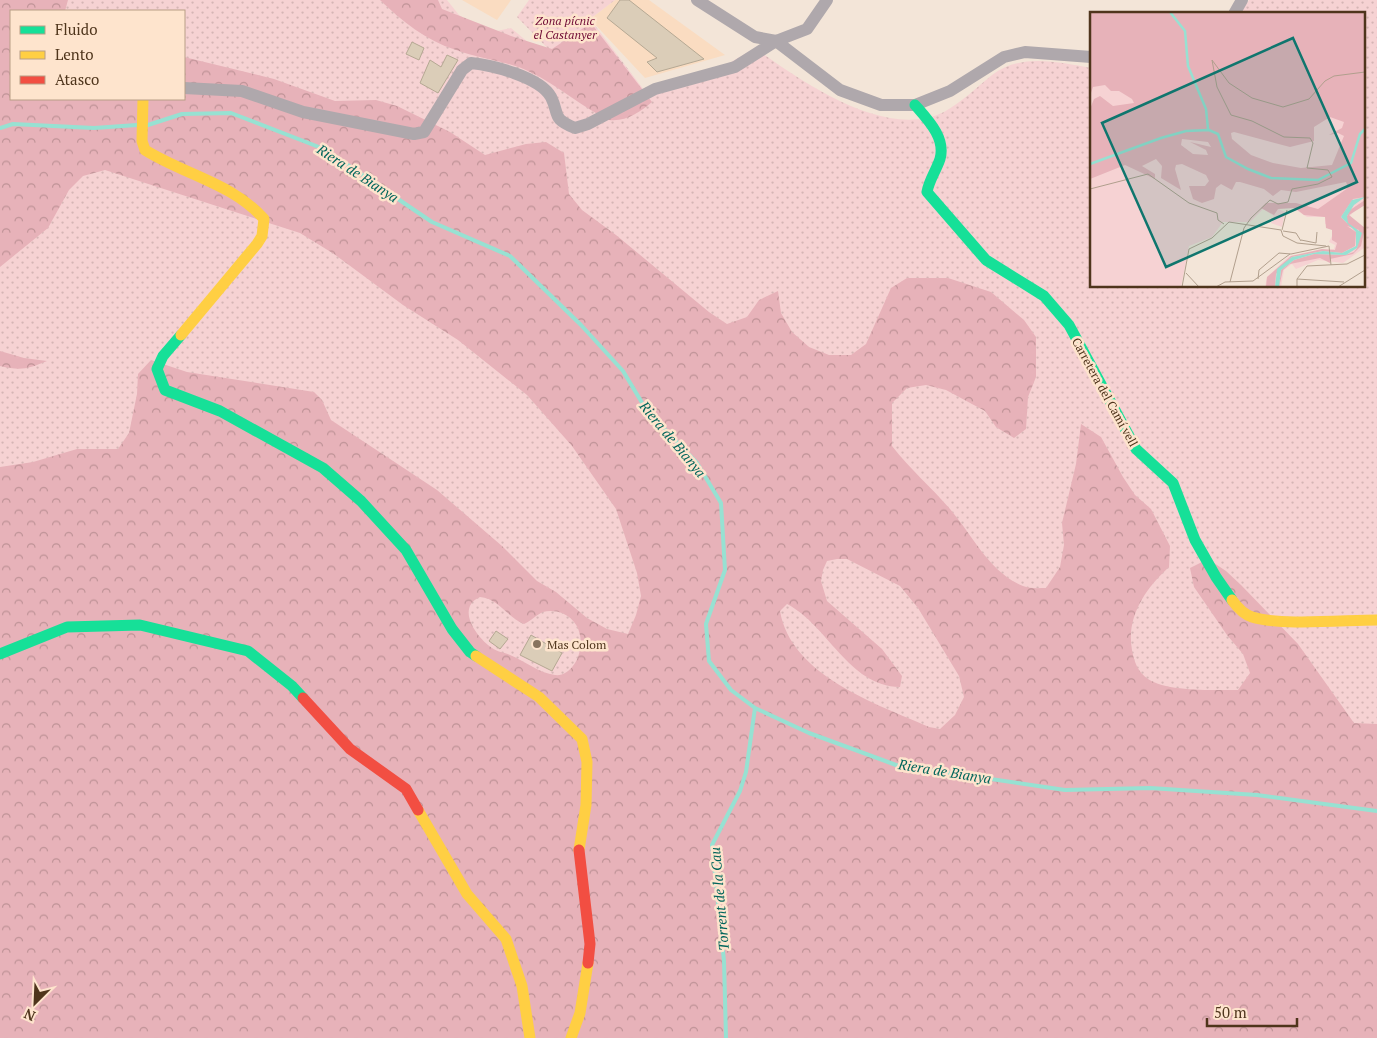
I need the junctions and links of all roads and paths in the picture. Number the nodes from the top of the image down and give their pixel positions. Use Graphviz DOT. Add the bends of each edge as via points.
graph roads {
  1 [pos="697,0"];
  2 [pos="828,0"];
  3 [pos="1242,0"];
  4 [pos="1235,12"];
  5 [pos="776,41"];
  6 [pos="1090,57"];
  7 [pos="185,88"];
  8 [pos="143,100"];
  9 [pos="915,106"];
  10 [pos="1377,620"];
  11 [pos="0,654"];
  12 [pos="530,1038"];
  13 [pos="571,1038"];
  1 -- 5 [label="street" via="756,37"];
  2 -- 5 [label="street" via="807,28"];
  3 -- 4 [label="street"];
  5 -- 7 [label="street" via="735,67 655,89 575,128 555,114 551,97 538,83 488,65 471,63 462,70 424,132 414,134 303,112 242,91"];
  5 -- 9 [label="street" via="840,90 881,106"];
  6 -- 9 [label="street" via="1025,52 1004,56 950,92"];
  8 -- 13 [label="street" via="142,141 145,150 230,192 255,208 264,219 262,236 257,244 163,356 157,368 165,390 220,411 323,468 360,501 406,550 452,629 470,652 539,697 582,738 587,762 586,805 579,848 590,944 586,984"];
  9 -- 10 [label="street, Carretera del Camí vell" via="936,132 941,146 941,156 927,192 986,260 1044,296 1069,325 1136,449 1173,483 1195,540 1239,609 1252,618 1281,621"];
  11 -- 12 [label="street" via="67,627 140,625 248,651 292,686 350,749 406,789 467,894 506,939 522,986"];
}
